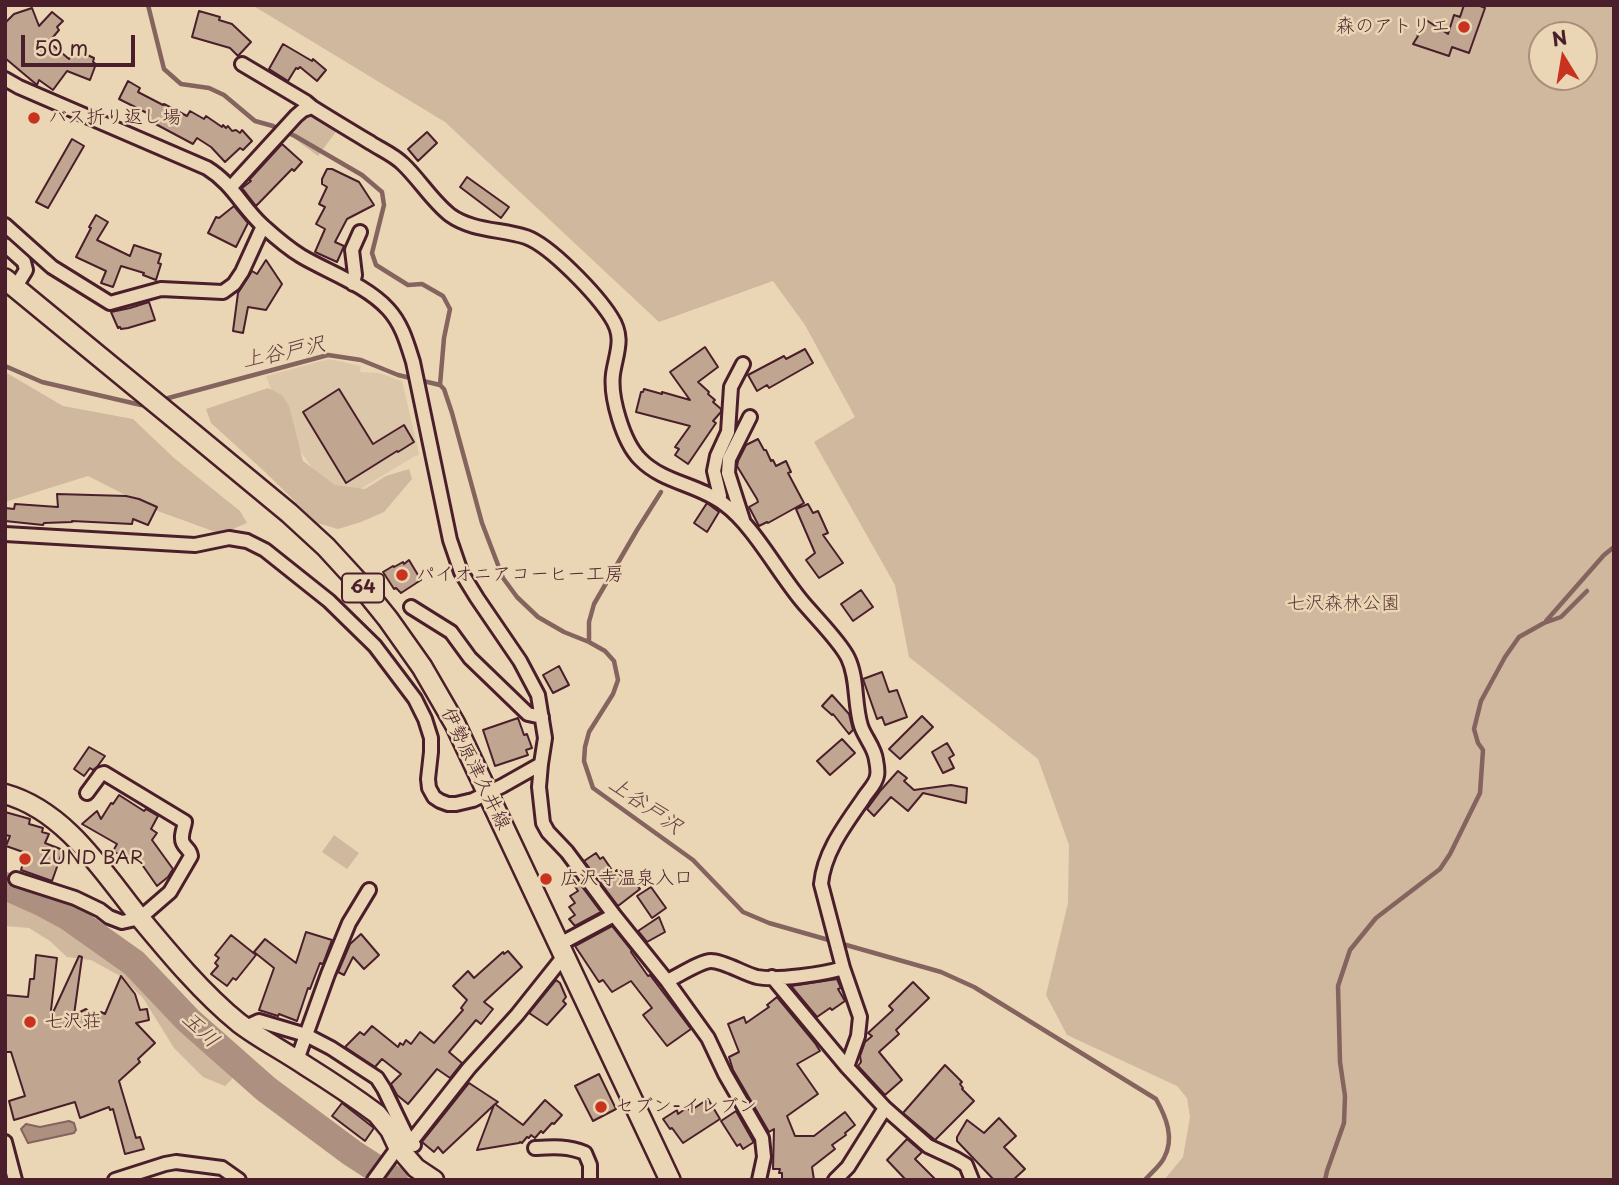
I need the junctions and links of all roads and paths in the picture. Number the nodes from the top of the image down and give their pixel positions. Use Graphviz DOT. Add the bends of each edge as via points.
graph roads {
  1 [pos="242,64"];
  2 [pos="5,79"];
  3 [pos="312,107"];
  4 [pos="231,187"];
  5 [pos="5,225"];
  6 [pos="263,226"];
  7 [pos="360,232"];
  8 [pos="5,245"];
  9 [pos="353,284"];
  10 [pos="13,286"];
  11 [pos="743,364"];
  12 [pos="750,417"];
  13 [pos="719,500"];
  14 [pos="745,524"];
  15 [pos="5,534"];
  16 [pos="411,607"];
  17 [pos="542,717"];
  18 [pos="541,764"];
  19 [pos="87,793"];
  20 [pos="488,793"];
  21 [pos="5,794"];
  22 [pos="16,879"];
  23 [pos="369,890"];
  24 [pos="614,915"];
  25 [pos="140,918"];
  26 [pos="561,951"];
  27 [pos="844,968"];
  28 [pos="772,978"];
  29 [pos="667,981"];
  30 [pos="246,1027"];
  31 [pos="306,1035"];
  32 [pos="297,1060"];
  33 [pos="847,1067"];
  34 [pos="885,1108"];
  35 [pos="5,1142"];
  36 [pos="535,1148"];
  37 [pos="402,1149"];
  38 [pos="15,1180"];
  39 [pos="115,1180"];
  40 [pos="239,1180"];
  41 [pos="374,1180"];
  42 [pos="434,1180"];
  43 [pos="590,1180"];
  44 [pos="670,1180"];
  45 [pos="759,1180"];
  46 [pos="835,1180"];
  47 [pos="972,1180"];
  1 -- 3 [label="street"];
  2 -- 4 [label="street" via="207,168"];
  3 -- 4 [label="street" via="296,116"];
  3 -- 13 [label="street" via="402,163 456,219 528,238 573,272 615,325 619,338 613,386 631,449 667,479"];
  4 -- 6 [label="street"];
  5 -- 6 [label="street" via="52,267 110,303 161,289 223,292 242,272"];
  6 -- 9 [label="street" via="298,254"];
  7 -- 9 [label="street" via="352,250"];
  8 -- 10 [label="street" via="24,262 26,270"];
  9 -- 17 [label="street" via="377,298 404,333 461,572 528,675"];
  10 -- 20 [label="main road, 伊勢原津久井線 / 64" via="311,533 374,601 422,667"];
  11 -- 13 [label="street" via="731,387 728,432 714,471"];
  12 -- 14 [label="street" via="729,459 728,473"];
  13 -- 14 [label="street"];
  14 -- 27 [label="street" via="848,658 861,727 876,758 877,778 841,830 822,872 821,884"];
  15 -- 20 [label="street" via="195,545 229,538 265,550 329,601 375,646 415,699 431,738 428,779 434,797 456,804"];
  16 -- 17 [label="street" via="452,632 470,658 528,714"];
  17 -- 18 [label="street"];
  18 -- 20 [label="street"];
  18 -- 24 [label="street" via="543,823"];
  19 -- 25 [label="street" via="104,773 185,822 183,843 191,856 170,892"];
  20 -- 26 [label="main road, 伊勢原津久井線 / 64"];
  21 -- 25 [label="street" via="22,799 56,821"];
  22 -- 25 [label="street" via="75,898 122,922"];
  23 -- 31 [label="street" via="349,923"];
  24 -- 26 [label="street"];
  24 -- 29 [label="street"];
  25 -- 30 [label="street" via="194,981"];
  26 -- 37 [label="street" via="517,1015"];
  26 -- 44 [label="main road, 伊勢原津久井線 / 64"];
  27 -- 28 [label="street"];
  27 -- 33 [label="street" via="860,1017"];
  28 -- 29 [label="street" via="708,960"];
  28 -- 33 [label="street"];
  29 -- 45 [label="street" via="708,1038 762,1138"];
  30 -- 31 [label="street" via="259,1021"];
  30 -- 32 [label="street"];
  31 -- 32 [label="street"];
  31 -- 37 [label="street" via="377,1078"];
  32 -- 37 [label="street" via="377,1114"];
  33 -- 34 [label="street"];
  34 -- 46 [label="street"];
  34 -- 47 [label="street" via="928,1146 965,1165"];
  35 -- 38 [label="street"];
  36 -- 43 [label="street" via="585,1153"];
  37 -- 41 [label="street"];
  37 -- 42 [label="street" via="416,1168"];
  39 -- 40 [label="street" via="176,1162 222,1168"];
}
